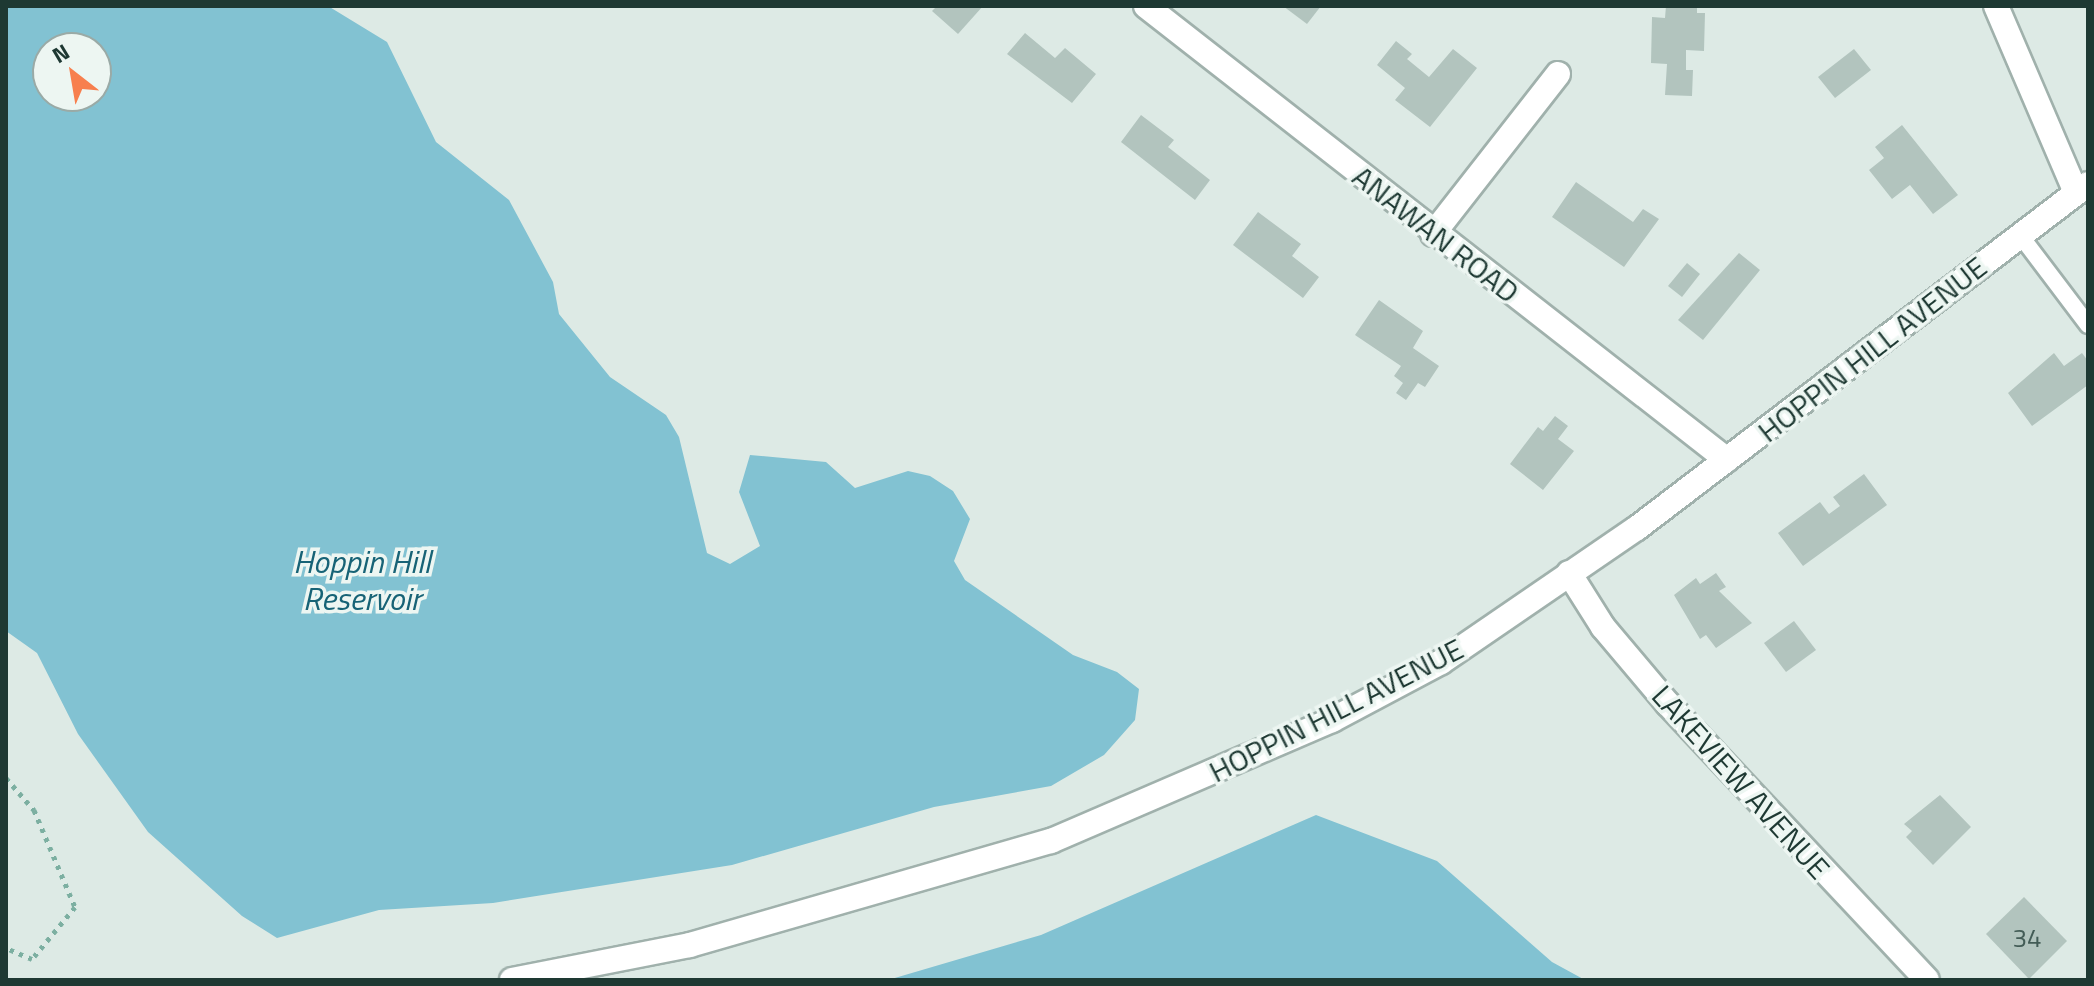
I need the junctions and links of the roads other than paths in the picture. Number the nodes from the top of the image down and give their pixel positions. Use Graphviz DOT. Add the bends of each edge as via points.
graph roads {
  1 [pos="1996,6"];
  2 [pos="1150,7"];
  3 [pos="1558,74"];
  4 [pos="2082,189"];
  5 [pos="1433,234"];
  6 [pos="2020,235"];
  7 [pos="2088,325"];
  8 [pos="1727,460"];
  9 [pos="1569,573"];
  10 [pos="512,980"];
  11 [pos="1927,980"];
  1 -- 4 [label="main road"];
  2 -- 5 [label="main road, ANAWAN ROAD"];
  3 -- 5 [label="main road"];
  4 -- 6 [label="main road, HOPPIN HILL AVENUE"];
  5 -- 8 [label="main road, ANAWAN ROAD"];
  6 -- 7 [label="lane"];
  6 -- 8 [label="main road, HOPPIN HILL AVENUE"];
  8 -- 9 [label="main road, HOPPIN HILL AVENUE"];
  9 -- 10 [label="main road, HOPPIN HILL AVENUE" via="1441,662 1332,720 1051,841 690,945"];
  9 -- 11 [label="main road, LAKEVIEW AVENUE" via="1603,627 1668,704"];
}
